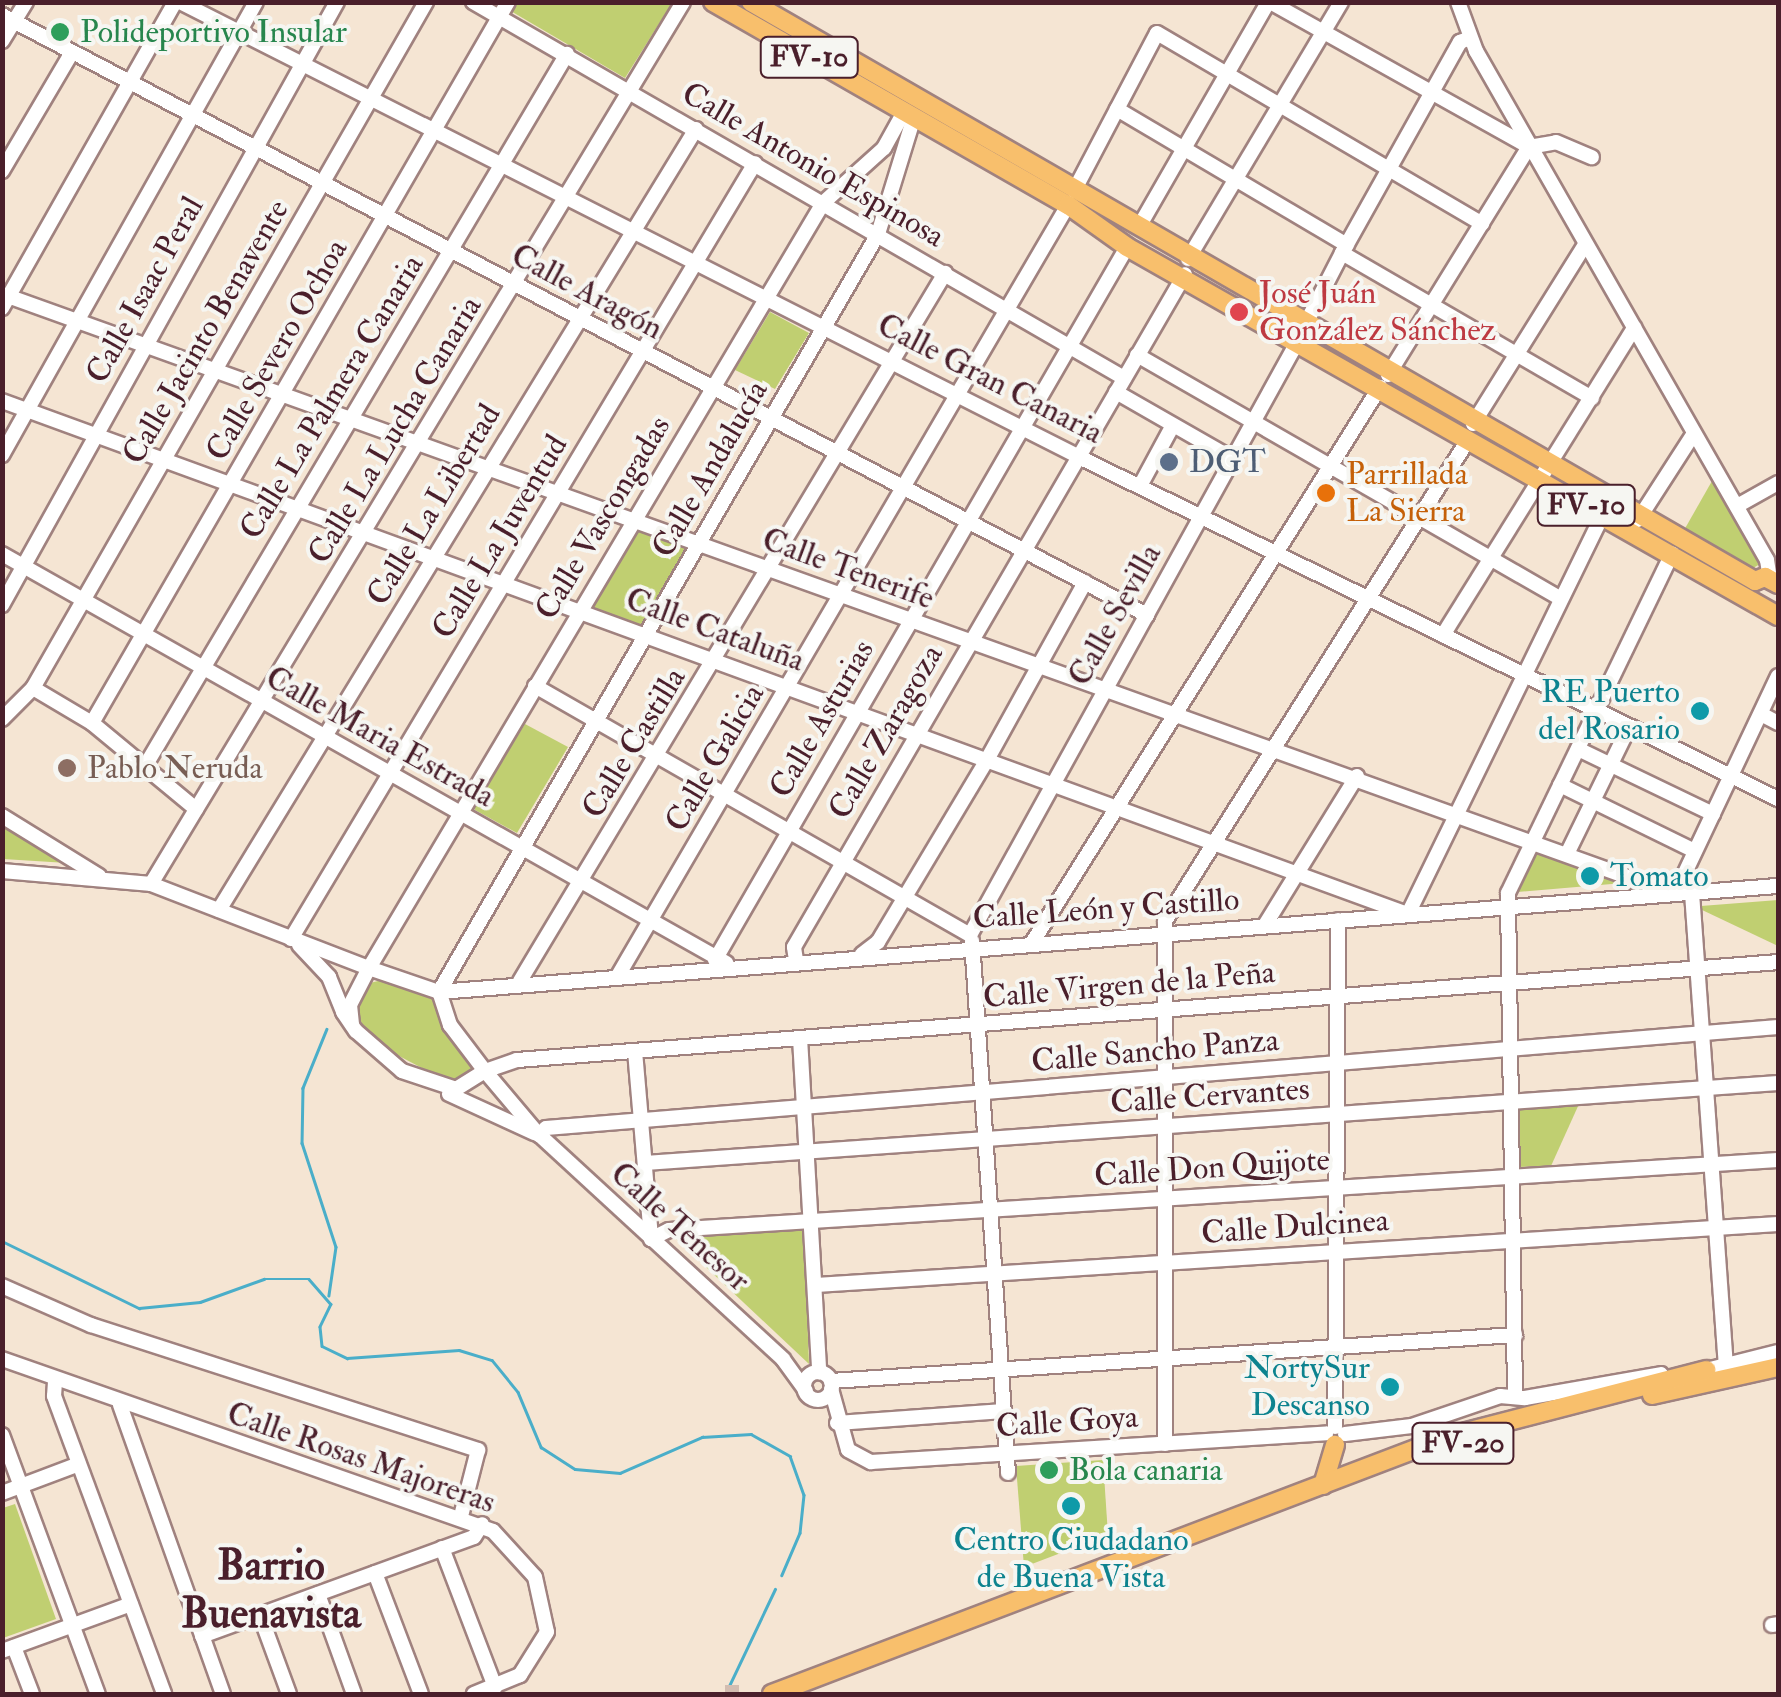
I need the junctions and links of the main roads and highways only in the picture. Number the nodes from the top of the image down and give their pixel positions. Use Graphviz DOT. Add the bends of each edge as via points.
graph roads {
  1 [pos="713,2"];
  2 [pos="751,2"];
  3 [pos="913,108"];
  4 [pos="1547,475"];
  5 [pos="1763,586"];
  6 [pos="1775,610"];
  7 [pos="1778,1365"];
  8 [pos="1706,1370"];
  9 [pos="1515,1416"];
  10 [pos="1335,1440"];
  11 [pos="1455,1440"];
  12 [pos="1353,1470"];
  13 [pos="1326,1480"];
  14 [pos="1247,1515"];
  15 [pos="772,1694"];
  1 -- 3 [label="main road, FV-10"];
  2 -- 3 [label="main road, FV-10"];
  3 -- 4 [label="main road, FV-10"];
  4 -- 5 [label="main road, FV-10"];
  4 -- 5 [label="main road, FV-10" via="1672,554"];
  5 -- 6 [label="main road, FV-10"];
  7 -- 9 [label="main road, FV-20"];
  7 -- 11 [label="main road, FV-20"];
  8 -- 9 [label="main road"];
  9 -- 11 [label="main road, FV-20"];
  10 -- 11 [label="main road" via="1346,1454 1369,1457"];
  10 -- 12 [label="main road"];
  10 -- 13 [label="main road"];
  10 -- 14 [label="main road" via="1308,1478"];
  11 -- 12 [label="main road"];
  11 -- 14 [label="main road, FV-20"];
  12 -- 13 [label="main road, FV-20"];
  13 -- 14 [label="main road, FV-20"];
  14 -- 15 [label="main road, FV-20"];
}
